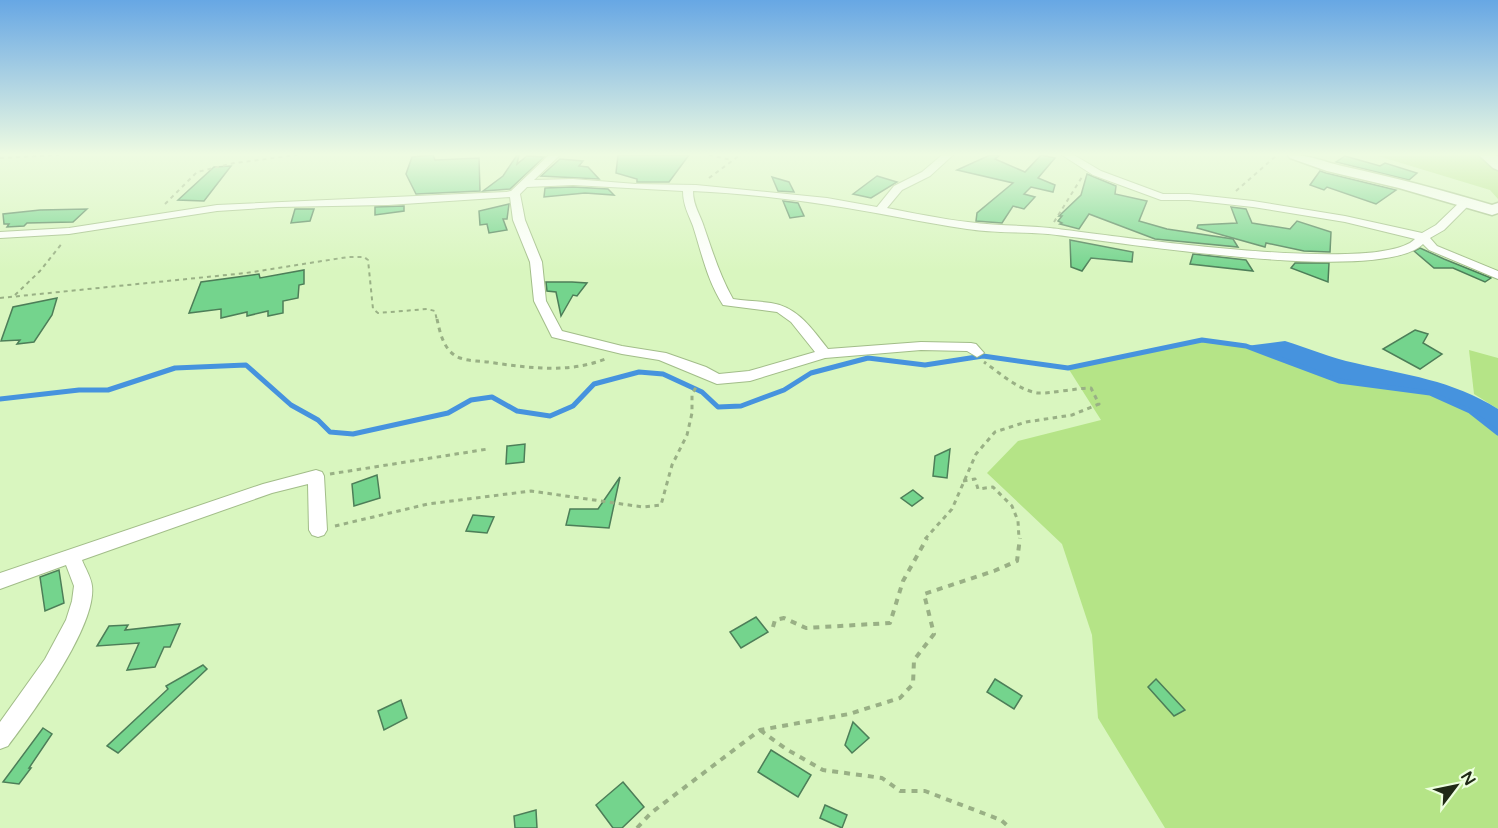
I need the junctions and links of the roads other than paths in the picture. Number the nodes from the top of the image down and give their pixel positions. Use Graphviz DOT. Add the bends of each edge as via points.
graph roads {
  1 [pos="462,194"];
  2 [pos="519,194"];
  3 [pos="691,194"];
  4 [pos="751,194"];
  5 [pos="893,194"];
  6 [pos="1152,194"];
  7 [pos="1437,194"];
  8 [pos="1466,202"];
  9 [pos="881,209"];
  10 [pos="1496,210"];
  11 [pos="0,235"];
  12 [pos="1424,237"];
  13 [pos="1498,275"];
  14 [pos="824,354"];
  15 [pos="980,357"];
  16 [pos="318,530"];
  17 [pos="71,556"];
  18 [pos="0,581"];
  19 [pos="0,739"];
  1 -- 11 [label="street" via="358,204 217,208 69,231"];
  2 -- 14 [label="street" via="519,220 536,262 540,301 557,334 661,356 717,379 750,376"];
  3 -- 14 [label="street" via="688,204 714,277 728,302 778,307 801,323"];
  4 -- 9 [label="street"];
  5 -- 9 [label="street"];
  6 -- 12 [label="street" via="1227,200 1345,219"];
  7 -- 8 [label="street"];
  8 -- 10 [label="street"];
  8 -- 12 [label="street" via="1435,234"];
  9 -- 12 [label="street" via="969,225 1048,231 1166,248 1313,257 1383,256 1403,252"];
  12 -- 13 [label="street" via="1433,248"];
  14 -- 15 [label="street" via="921,345 971,347"];
  16 -- 17 [label="street" via="316,476 269,488"];
  17 -- 18 [label="street"];
  17 -- 19 [label="street" via="83,587 78,615 17,719"];
}
